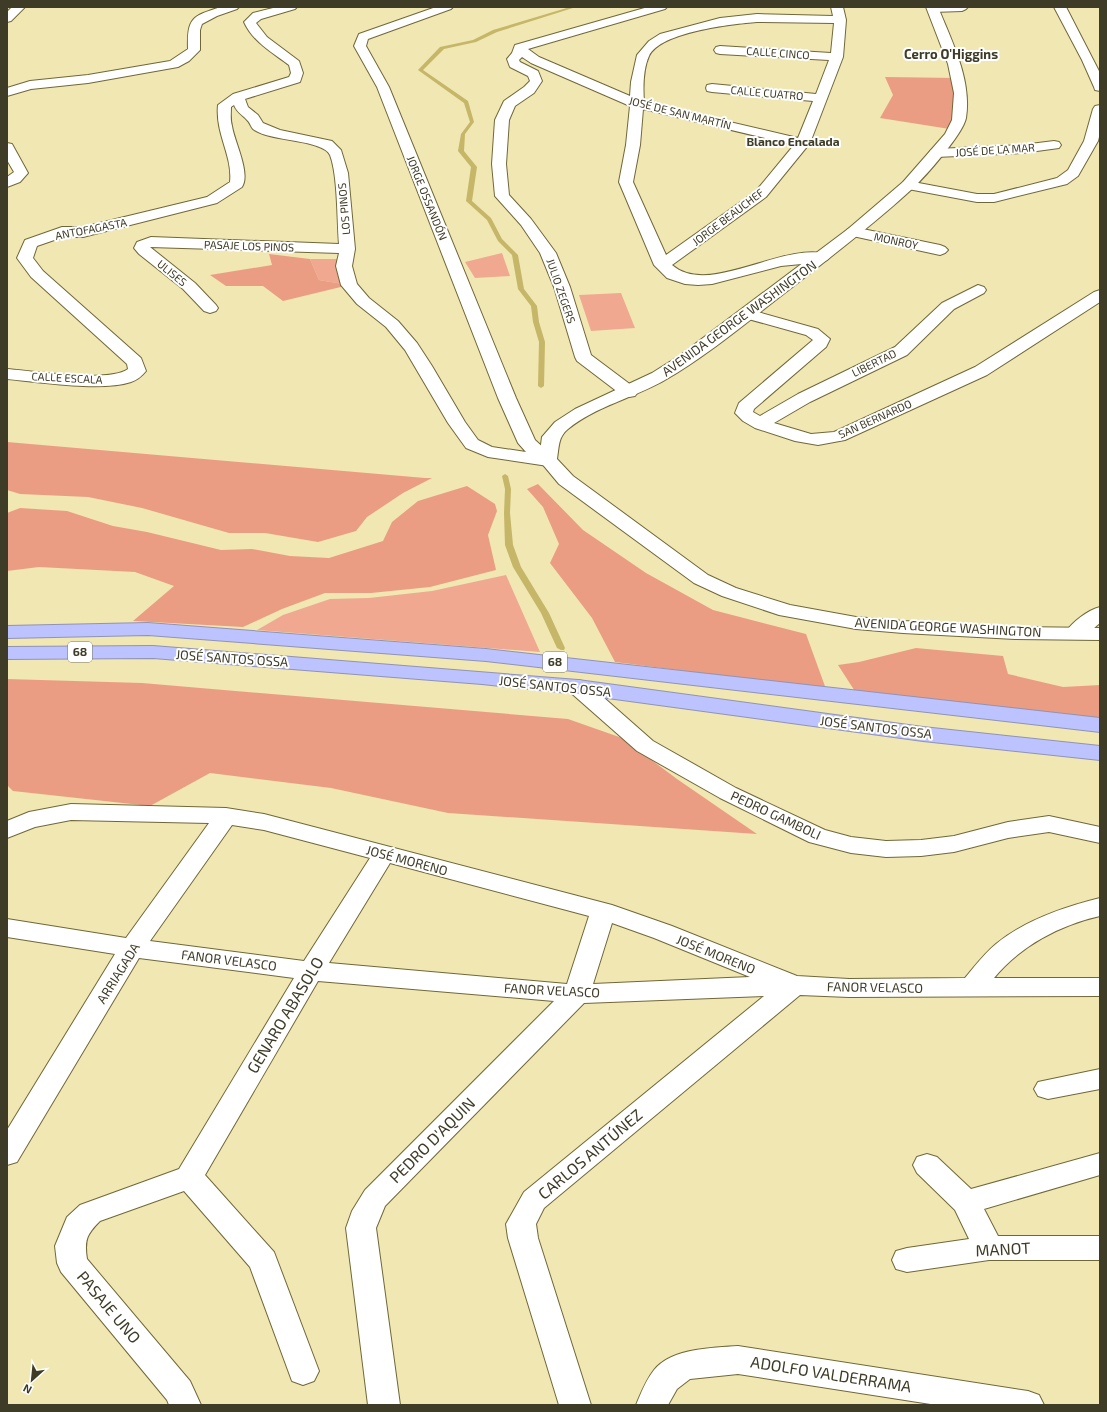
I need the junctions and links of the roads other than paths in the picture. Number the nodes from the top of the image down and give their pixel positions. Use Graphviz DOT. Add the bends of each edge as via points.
graph roads {
  1 [pos="19,7"];
  2 [pos="233,7"];
  3 [pos="290,7"];
  4 [pos="447,7"];
  5 [pos="661,7"];
  6 [pos="962,7"];
  7 [pos="1060,7"];
  8 [pos="932,8"];
  9 [pos="839,14"];
  10 [pos="7,18"];
  11 [pos="408,21"];
  12 [pos="438,22"];
  13 [pos="519,48"];
  14 [pos="720,50"];
  15 [pos="836,57"];
  16 [pos="712,88"];
  17 [pos="1100,88"];
  18 [pos="7,92"];
  19 [pos="238,97"];
  20 [pos="821,98"];
  21 [pos="637,104"];
  22 [pos="1100,109"];
  23 [pos="804,143"];
  24 [pos="1054,145"];
  25 [pos="7,147"];
  26 [pos="936,153"];
  27 [pos="7,184"];
  28 [pos="908,185"];
  29 [pos="853,232"];
  30 [pos="151,242"];
  31 [pos="347,250"];
  32 [pos="940,250"];
  33 [pos="822,257"];
  34 [pos="662,265"];
  35 [pos="978,290"];
  36 [pos="1100,295"];
  37 [pos="210,308"];
  38 [pos="747,314"];
  39 [pos="7,374"];
  40 [pos="127,378"];
  41 [pos="629,392"];
  42 [pos="761,424"];
  43 [pos="561,426"];
  44 [pos="527,443"];
  45 [pos="548,460"];
  46 [pos="1100,613"];
  47 [pos="7,632"];
  48 [pos="1075,633"];
  49 [pos="1100,634"];
  50 [pos="7,653"];
  51 [pos="578,687"];
  52 [pos="1100,725"];
  53 [pos="1100,753"];
  54 [pos="226,816"];
  55 [pos="7,830"];
  56 [pos="1100,835"];
  57 [pos="384,854"];
  58 [pos="1100,907"];
  59 [pos="603,911"];
  60 [pos="7,928"];
  61 [pos="132,948"];
  62 [pos="311,971"];
  63 [pos="794,986"];
  64 [pos="971,988"];
  65 [pos="1100,988"];
  66 [pos="577,994"];
  67 [pos="1100,1079"];
  68 [pos="1048,1088"];
  69 [pos="13,1145"];
  70 [pos="1100,1164"];
  71 [pos="927,1165"];
  72 [pos="189,1177"];
  73 [pos="966,1202"];
  74 [pos="989,1248"];
  75 [pos="1100,1248"];
  76 [pos="907,1260"];
  77 [pos="303,1371"];
  78 [pos="185,1405"];
  79 [pos="384,1405"];
  80 [pos="575,1405"];
  81 [pos="652,1405"];
  82 [pos="1028,1405"];
  1 -- 10 [label="street"];
  2 -- 18 [label="street" via="198,21 195,26 194,50 174,64 88,79 30,85"];
  3 -- 19 [label="street" via="257,16 250,22 263,38 295,64 295,79"];
  4 -- 11 [label="street, JORGE OSSANDÓN"];
  5 -- 13 [label="street"];
  6 -- 8 [label="street"];
  7 -- 17 [label="street"];
  8 -- 26 [label="street, AVENIDA GEORGE WASHINGTON" via="954,64 960,93 959,120"];
  9 -- 15 [label="street, JORGE BEAUCHEF"];
  9 -- 21 [label="street" via="720,22 664,37 643,55 637,82"];
  11 -- 12 [label="street"];
  11 -- 44 [label="street, JORGE OSSANDÓN" via="364,37 360,46 383,87"];
  13 -- 21 [label="street, JOSÉ DE SAN MARTÍN" via="535,60"];
  13 -- 41 [label="street, JULIO ZEGERS" via="514,64 534,74 536,81 529,90 509,104 502,120 499,164 502,196 526,222 548,253 562,286 583,357"];
  14 -- 15 [label="street, CALLE CINCO"];
  15 -- 20 [label="street, JORGE BEAUCHEF"];
  16 -- 20 [label="street, CALLE CUATRO"];
  19 -- 31 [label="street, LOS PINOS" via="242,108 258,126 276,133 327,144 336,153 341,173"];
  19 -- 40 [label="street, ANTOFAGASTA" via="225,105 223,110 228,142 240,176 237,184 212,200 83,232 62,232 30,243 27,249 25,258 37,274 135,362 137,371"];
  20 -- 23 [label="street, JORGE BEAUCHEF"];
  21 -- 23 [label="street, JOSÉ DE SAN MARTÍN"];
  21 -- 34 [label="street" via="626,182"];
  22 -- 28 [label="street" via="1091,141 1080,162 1073,173 1062,180 994,198 977,198"];
  23 -- 34 [label="street, JORGE BEAUCHEF" via="761,194"];
  24 -- 26 [label="street, JOSÉ DE LA MAR"];
  25 -- 27 [label="street" via="20,173 15,180"];
  26 -- 28 [label="street, AVENIDA GEORGE WASHINGTON"];
  28 -- 29 [label="street, AVENIDA GEORGE WASHINGTON"];
  29 -- 32 [label="street, MONROY"];
  29 -- 33 [label="street, AVENIDA GEORGE WASHINGTON"];
  30 -- 31 [label="street, PASAJE LOS PINOS"];
  30 -- 37 [label="street, ULISES" via="142,246 144,251 189,286"];
  31 -- 45 [label="street, LOS PINOS" via="344,266 349,285 363,301 392,324 411,347 472,444 488,452"];
  33 -- 34 [label="street" via="796,258 710,280 683,278 672,274"];
  33 -- 38 [label="street, AVENIDA GEORGE WASHINGTON"];
  35 -- 42 [label="street, LIBERTAD" via="948,306 901,351 804,398"];
  36 -- 42 [label="street, SAN BERNARDO" via="980,372 839,436 810,439"];
  38 -- 41 [label="street, AVENIDA GEORGE WASHINGTON" via="685,360"];
  38 -- 42 [label="street, SAN BERNARDO" via="812,332 822,339 745,407 744,413 747,417"];
  39 -- 40 [label="street, CALLE ESCALA" via="98,381"];
  41 -- 43 [label="street, AVENIDA GEORGE WASHINGTON" via="582,413"];
  43 -- 44 [label="street"];
  43 -- 45 [label="street, AVENIDA GEORGE WASHINGTON" via="551,437"];
  44 -- 45 [label="street, JORGE OSSANDÓN"];
  45 -- 48 [label="street, AVENIDA GEORGE WASHINGTON" via="566,480 701,579 761,604 820,617 903,627 1014,634"];
  46 -- 48 [label="street"];
  47 -- 52 [label="highway, JOSÉ SANTOS OSSA / 68" via="148,629 486,654"];
  48 -- 49 [label="street, AVENIDA GEORGE WASHINGTON"];
  50 -- 51 [label="highway, JOSÉ SANTOS OSSA / 68" via="153,652"];
  51 -- 53 [label="highway, JOSÉ SANTOS OSSA / 68" via="923,734"];
  51 -- 56 [label="street, PEDRO GAMBOLI" via="645,746 728,793 817,836 851,845 886,849 954,844 1008,830 1049,824"];
  54 -- 55 [label="street, JOSÉ MORENO" via="71,812 29,820"];
  54 -- 57 [label="street, JOSÉ MORENO" via="264,822"];
  54 -- 61 [label="street, ARRIAGADA"];
  57 -- 59 [label="street, JOSÉ MORENO"];
  57 -- 62 [label="street, GENARO ABASOLO"];
  58 -- 64 [label="street" via="1086,910 1026,936 997,957"];
  59 -- 63 [label="street, JOSÉ MORENO" via="663,932"];
  59 -- 66 [label="street, PEDRO D'AQUIN"];
  60 -- 61 [label="street, FANOR VELASCO"];
  61 -- 62 [label="street, FANOR VELASCO"];
  61 -- 69 [label="street, ARRIAGADA"];
  62 -- 66 [label="street, FANOR VELASCO"];
  62 -- 72 [label="street, GENARO ABASOLO"];
  63 -- 64 [label="street, FANOR VELASCO"];
  63 -- 66 [label="street, FANOR VELASCO"];
  63 -- 80 [label="street, CARLOS ANTÚNEZ" via="534,1200 521,1224 523,1238"];
  64 -- 65 [label="street, FANOR VELASCO"];
  66 -- 79 [label="street, PEDRO D'AQUIN" via="375,1198 367,1211 361,1228"];
  67 -- 68 [label="street"];
  70 -- 73 [label="street"];
  71 -- 73 [label="street"];
  72 -- 77 [label="street" via="263,1261"];
  72 -- 78 [label="street, PASAJE UNO" via="90,1213 77,1225 70,1246 72,1264 179,1391"];
  73 -- 74 [label="street"];
  74 -- 75 [label="street, MANOT"];
  74 -- 76 [label="street, MANOT"];
  81 -- 82 [label="street, ADOLFO VALDERRAMA" via="658,1391 671,1374 693,1364 738,1360"];
}
